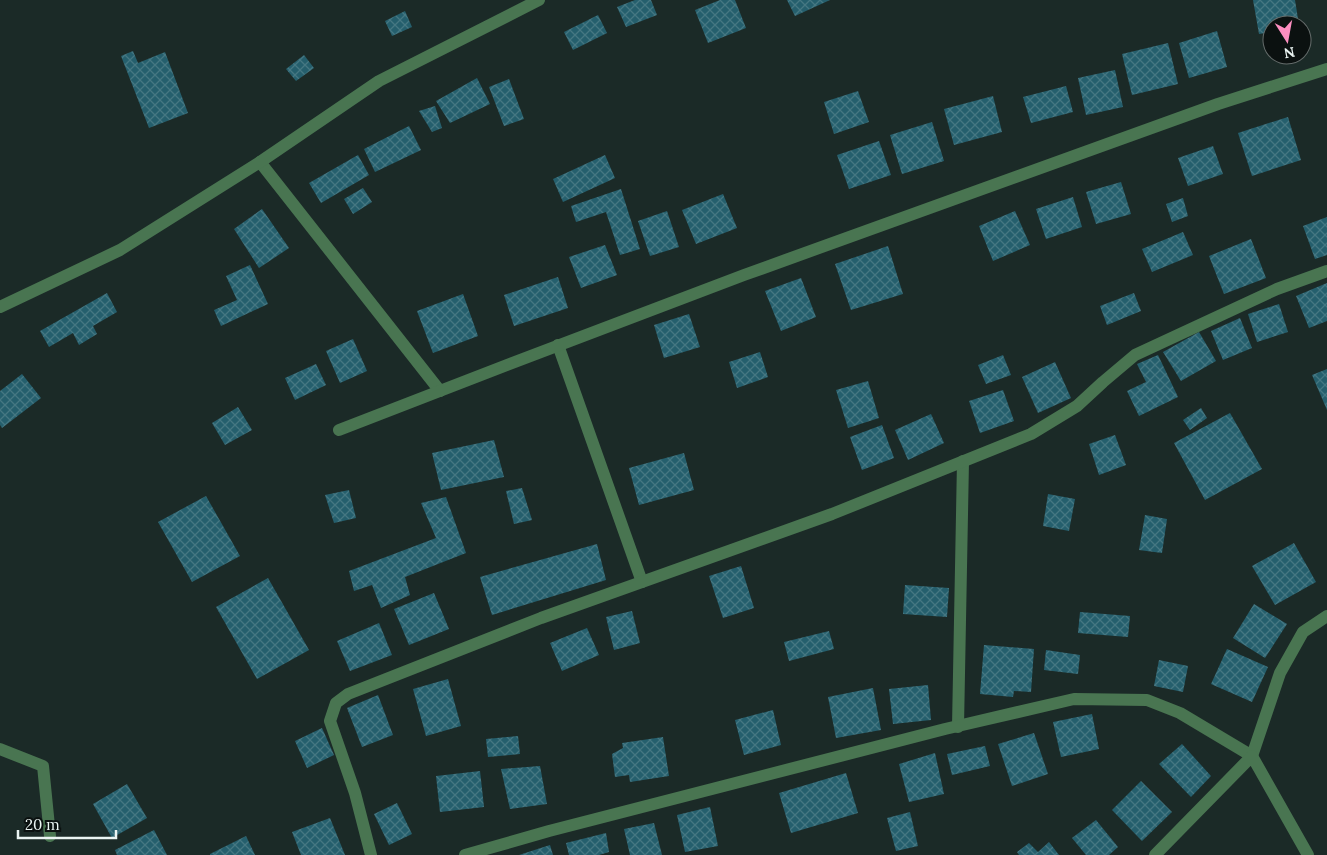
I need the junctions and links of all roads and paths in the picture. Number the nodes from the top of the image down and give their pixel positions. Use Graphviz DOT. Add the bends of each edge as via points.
graph roads {
  1 [pos="539,0"];
  2 [pos="1327,69"];
  3 [pos="260,162"];
  4 [pos="1327,271"];
  5 [pos="0,308"];
  6 [pos="558,345"];
  7 [pos="440,391"];
  8 [pos="338,430"];
  9 [pos="963,461"];
  10 [pos="642,582"];
  11 [pos="1327,616"];
  12 [pos="958,727"];
  13 [pos="0,749"];
  14 [pos="1252,756"];
  15 [pos="50,836"];
  16 [pos="371,855"];
  17 [pos="466,855"];
  18 [pos="1155,855"];
  19 [pos="1308,855"];
  1 -- 3 [label="street" via="378,80"];
  2 -- 6 [label="street" via="1208,107"];
  3 -- 5 [label="street" via="120,250"];
  3 -- 7 [label="street"];
  4 -- 9 [label="street" via="1277,290 1135,355 1077,406 1031,434"];
  6 -- 7 [label="street"];
  6 -- 10 [label="street"];
  7 -- 8 [label="street"];
  9 -- 10 [label="street" via="832,514"];
  9 -- 12 [label="street"];
  10 -- 16 [label="street" via="348,694 336,703 330,721"];
  11 -- 14 [label="street" via="1303,632 1280,673"];
  12 -- 14 [label="street" via="1074,699 1147,700 1180,713"];
  12 -- 17 [label="street"];
  13 -- 15 [label="street" via="43,766"];
  14 -- 18 [label="street"];
  14 -- 19 [label="street"];
}
